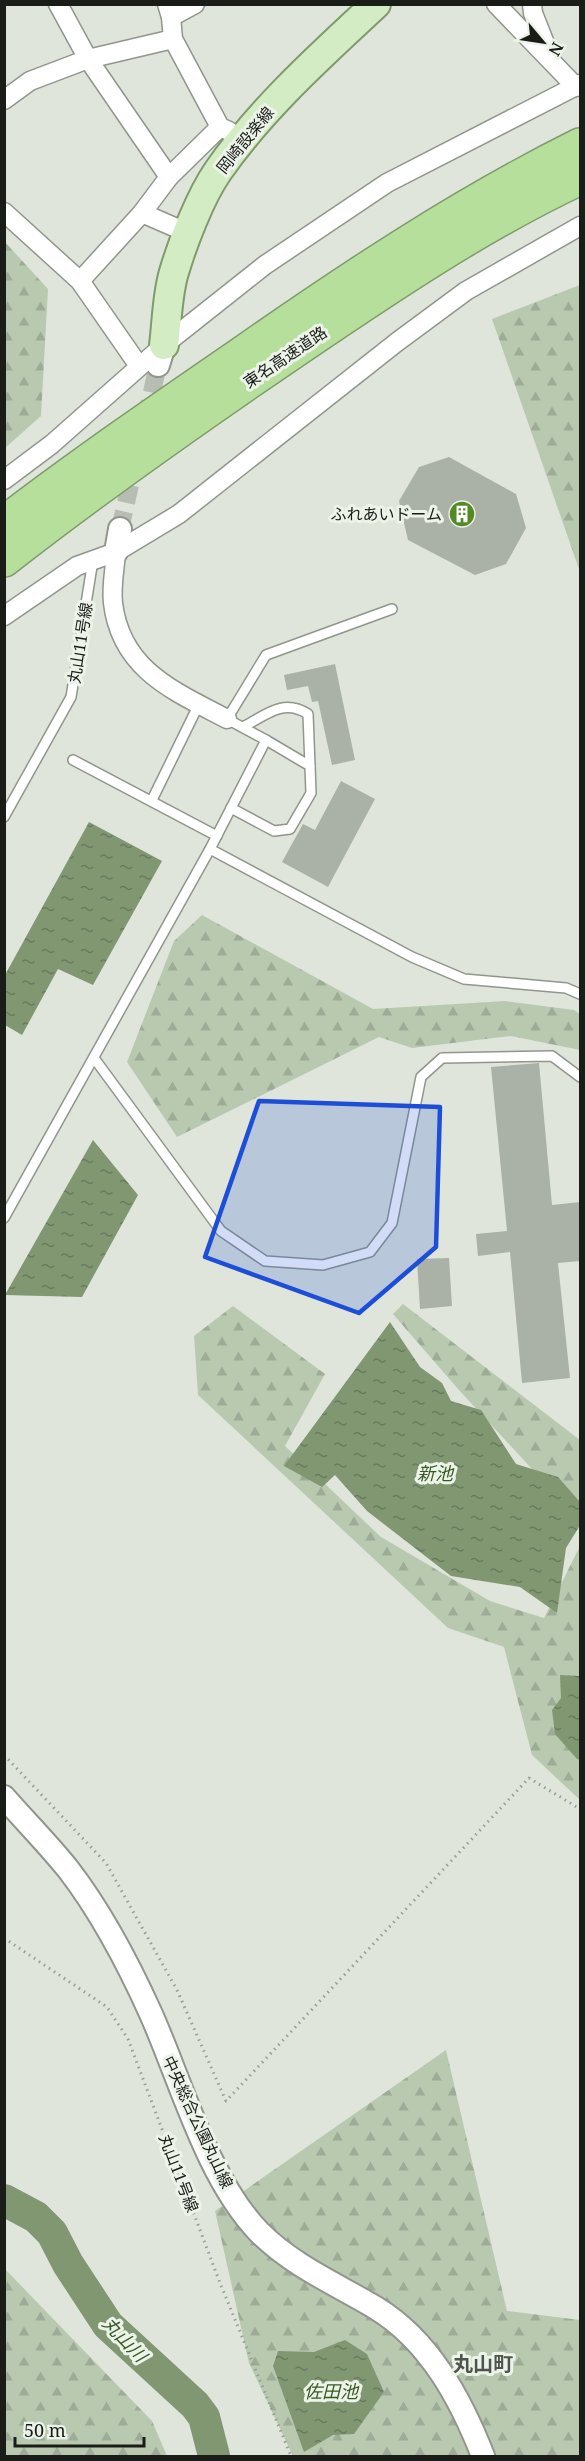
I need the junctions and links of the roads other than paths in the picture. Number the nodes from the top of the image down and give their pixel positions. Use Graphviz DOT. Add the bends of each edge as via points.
graph roads {
  1 [pos="58,4"];
  2 [pos="195,4"];
  3 [pos="376,4"];
  4 [pos="496,4"];
  5 [pos="532,4"];
  6 [pos="169,11"];
  7 [pos="173,39"];
  8 [pos="551,58"];
  9 [pos="88,59"];
  10 [pos="578,85"];
  11 [pos="4,100"];
  12 [pos="232,132"];
  13 [pos="580,144"];
  14 [pos="169,177"];
  15 [pos="580,178"];
  16 [pos="4,212"];
  17 [pos="142,213"];
  18 [pos="580,226"];
  19 [pos="188,233"];
  20 [pos="80,281"];
  21 [pos="154,359"];
  22 [pos="4,480"];
  23 [pos="4,523"];
  24 [pos="120,529"];
  25 [pos="116,552"];
  26 [pos="4,560"];
  27 [pos="93,560"];
  28 [pos="393,609"];
  29 [pos="4,616"];
  30 [pos="199,704"];
  31 [pos="235,723"];
  32 [pos="266,740"];
  33 [pos="73,760"];
  34 [pos="310,766"];
  35 [pos="152,800"];
  36 [pos="231,808"];
  37 [pos="4,817"];
  38 [pos="217,836"];
  39 [pos="210,849"];
  40 [pos="580,994"];
  41 [pos="93,1058"];
  42 [pos="580,1077"];
  43 [pos="4,1218"];
  44 [pos="4,1797"];
  45 [pos="483,2457"];
  1 -- 9 [label="street"];
  2 -- 6 [label="street"];
  3 -- 12 [label="main road, 岡崎設楽線"];
  4 -- 8 [label="street"];
  5 -- 8 [label="street"];
  6 -- 7 [label="street"];
  7 -- 9 [label="street"];
  7 -- 12 [label="street"];
  8 -- 10 [label="street"];
  9 -- 11 [label="street" via="30,81"];
  9 -- 14 [label="street"];
  10 -- 21 [label="street" via="387,183 265,265"];
  12 -- 14 [label="street"];
  12 -- 19 [label="main road, 岡崎設楽線"];
  13 -- 23 [label="highway, 東名高速道路" via="444,219 348,279"];
  14 -- 17 [label="street"];
  15 -- 26 [label="highway, 東名高速道路" via="453,247 358,308 198,417"];
  16 -- 20 [label="street"];
  17 -- 19 [label="street"];
  17 -- 20 [label="street"];
  18 -- 25 [label="street" via="466,291 179,514"];
  19 -- 21 [label="main road, 岡崎設楽線" via="173,274"];
  20 -- 21 [label="street"];
  21 -- 22 [label="street"];
  24 -- 25 [label="street"];
  25 -- 27 [label="street"];
  25 -- 30 [label="street" via="112,601 119,631 130,654 166,686"];
  27 -- 29 [label="street" via="77,566"];
  27 -- 37 [label="lane, 丸山11号線" via="70,697"];
  28 -- 31 [label="lane" via="266,655"];
  30 -- 31 [label="street"];
  30 -- 35 [label="lane"];
  31 -- 32 [label="lane"];
  31 -- 34 [label="lane" via="281,706 297,707 308,714"];
  32 -- 34 [label="lane"];
  32 -- 36 [label="lane"];
  33 -- 35 [label="lane"];
  34 -- 36 [label="lane" via="311,793 290,829 274,831"];
  35 -- 38 [label="lane"];
  36 -- 38 [label="lane"];
  38 -- 39 [label="lane"];
  39 -- 40 [label="lane" via="412,957 464,979 566,988"];
  39 -- 41 [label="lane"];
  41 -- 42 [label="lane" via="221,1231 265,1262 323,1265 370,1252 392,1223 421,1077 442,1058 552,1056"];
  41 -- 43 [label="lane"];
  44 -- 45 [label="street, 中央総合公園丸山線" via="67,1868 117,1945 223,2183 258,2231 284,2254 378,2309 432,2358 473,2430"];
}
